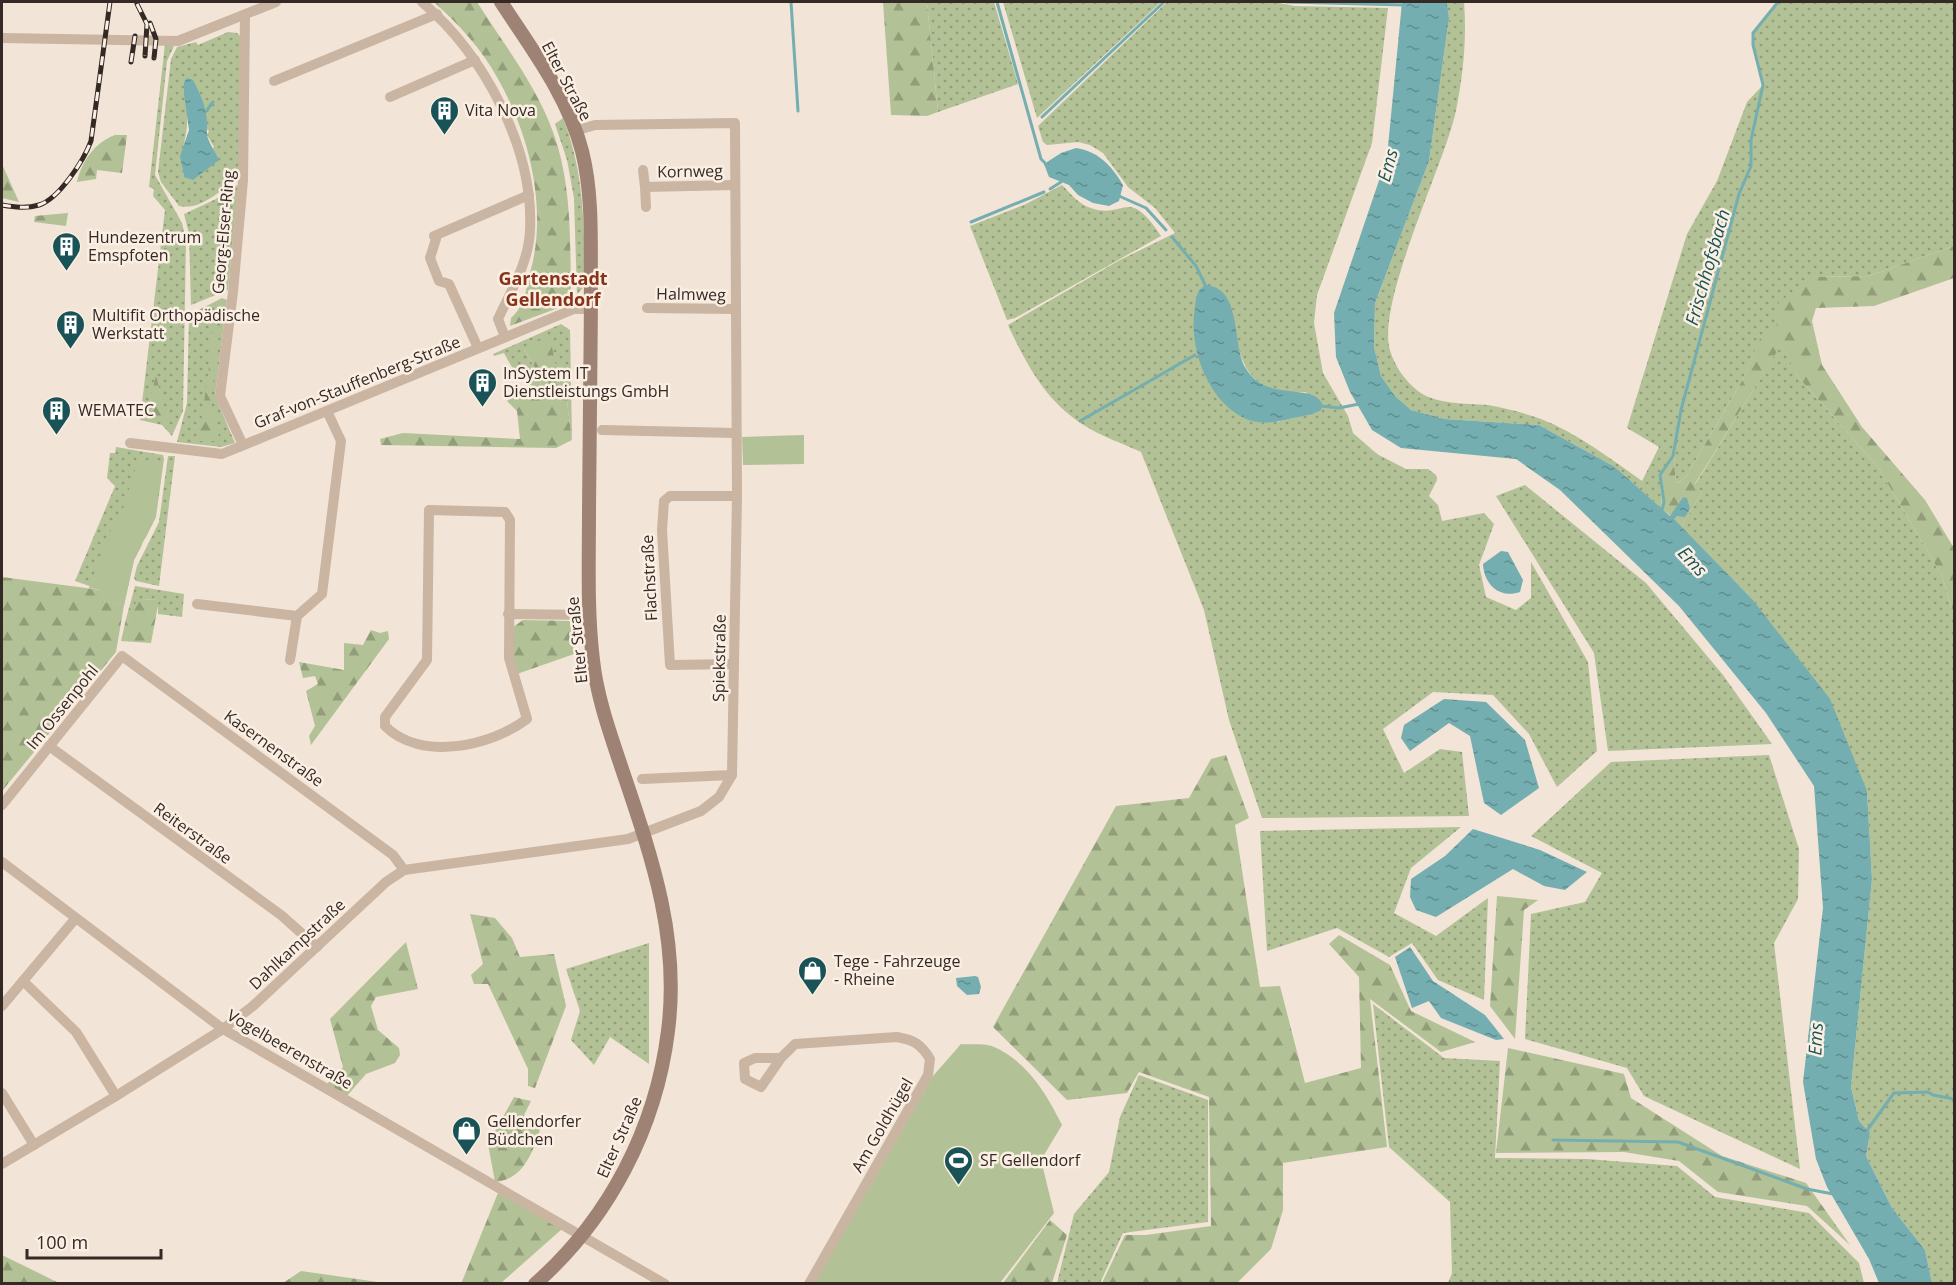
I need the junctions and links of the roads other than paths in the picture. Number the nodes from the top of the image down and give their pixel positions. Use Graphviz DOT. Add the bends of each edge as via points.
graph roads {
  1 [pos="276,2"];
  2 [pos="422,2"];
  3 [pos="501,2"];
  4 [pos="437,14"];
  5 [pos="245,15"];
  6 [pos="2,38"];
  7 [pos="475,60"];
  8 [pos="274,81"];
  9 [pos="390,97"];
  10 [pos="575,131"];
  11 [pos="643,170"];
  12 [pos="735,185"];
  13 [pos="645,187"];
  14 [pos="529,195"];
  15 [pos="646,207"];
  16 [pos="647,308"];
  17 [pos="591,309"];
  18 [pos="735,309"];
  19 [pos="505,337"];
  20 [pos="478,348"];
  21 [pos="327,411"];
  22 [pos="603,430"];
  23 [pos="735,433"];
  24 [pos="130,442"];
  25 [pos="243,445"];
  26 [pos="737,496"];
  27 [pos="197,604"];
  28 [pos="508,614"];
  29 [pos="297,615"];
  30 [pos="590,615"];
  31 [pos="123,656"];
  32 [pos="290,660"];
  33 [pos="734,664"];
  34 [pos="49,746"];
  35 [pos="732,775"];
  36 [pos="642,779"];
  37 [pos="2,805"];
  38 [pos="644,834"];
  39 [pos="2,862"];
  40 [pos="404,870"];
  41 [pos="75,919"];
  42 [pos="317,946"];
  43 [pos="23,981"];
  44 [pos="2,1006"];
  45 [pos="223,1029"];
  46 [pos="781,1058"];
  47 [pos="2,1093"];
  48 [pos="116,1096"];
  49 [pos="34,1145"];
  50 [pos="2,1164"];
  51 [pos="581,1236"];
  52 [pos="535,1284"];
  53 [pos="665,1284"];
  54 [pos="809,1284"];
  1 -- 5 [label="street"];
  2 -- 4 [label="street"];
  3 -- 10 [label="main road, Elter Straße" via="550,78"];
  4 -- 7 [label="street"];
  4 -- 8 [label="street"];
  5 -- 6 [label="street" via="178,41"];
  5 -- 25 [label="street, Georg-Elser-Ring" via="244,168 220,396"];
  7 -- 9 [label="street"];
  7 -- 14 [label="street" via="503,111"];
  10 -- 12 [label="street, Spiekstraße" via="595,125 735,123"];
  10 -- 17 [label="main road, Elter Straße" via="585,164 589,198"];
  11 -- 13 [label="street, Kornweg"];
  12 -- 13 [label="street, Kornweg"];
  12 -- 18 [label="street, Spiekstraße"];
  13 -- 15 [label="street, Kornweg"];
  14 -- 19 [label="street" via="526,255 498,320"];
  14 -- 20 [label="street" via="434,236 430,258 439,281 449,284"];
  16 -- 18 [label="street, Halmweg"];
  17 -- 19 [label="street, Graf-von-Stauffenberg-Straße" via="574,309"];
  17 -- 30 [label="main road, Elter Straße"];
  18 -- 23 [label="street, Spiekstraße"];
  19 -- 20 [label="street, Graf-von-Stauffenberg-Straße"];
  20 -- 21 [label="street, Graf-von-Stauffenberg-Straße"];
  21 -- 25 [label="street, Graf-von-Stauffenberg-Straße"];
  21 -- 29 [label="street" via="341,441 322,594"];
  22 -- 23 [label="street"];
  23 -- 26 [label="street, Spiekstraße"];
  24 -- 25 [label="street, Graf-von-Stauffenberg-Straße" via="222,454"];
  26 -- 33 [label="street, Spiekstraße"];
  26 -- 33 [label="street, Flachstraße" via="670,496 664,501 662,530 670,664"];
  27 -- 29 [label="street"];
  28 -- 28 [label="street" via="510,520 505,512 429,510 427,660 385,717 385,726 392,733 441,748 472,744 528,719 508,658"];
  28 -- 30 [label="street"];
  29 -- 32 [label="street"];
  30 -- 38 [label="main road, Elter Straße" via="593,663 602,703"];
  31 -- 34 [label="street, Im Ossenpohl"];
  31 -- 40 [label="street, Kasernenstraße" via="393,855"];
  33 -- 35 [label="street, Spiekstraße"];
  34 -- 37 [label="street, Im Ossenpohl"];
  34 -- 42 [label="street, Reiterstraße" via="281,915"];
  35 -- 36 [label="street"];
  35 -- 38 [label="street" via="719,796 701,811"];
  38 -- 40 [label="street, Dahlkampstraße" via="611,843"];
  38 -- 51 [label="main road, Elter Straße" via="666,913 670,954 671,994 664,1055 651,1111 631,1156 609,1197"];
  39 -- 41 [label="street, Vogelbeerenstraße"];
  40 -- 42 [label="street, Dahlkampstraße"];
  41 -- 43 [label="street"];
  41 -- 45 [label="street, Vogelbeerenstraße"];
  42 -- 45 [label="street, Dahlkampstraße"];
  43 -- 44 [label="street"];
  43 -- 48 [label="street" via="76,1032"];
  45 -- 48 [label="street, Dahlkampstraße"];
  45 -- 51 [label="street, Vogelbeerenstraße"];
  46 -- 54 [label="street, Am Goldhügel" via="795,1044 897,1037 913,1040 930,1059 928,1075"];
  47 -- 49 [label="street"];
  48 -- 49 [label="street, Dahlkampstraße"];
  49 -- 50 [label="street, Dahlkampstraße"];
  51 -- 52 [label="main road, Elter Straße"];
  51 -- 53 [label="street"];
}
